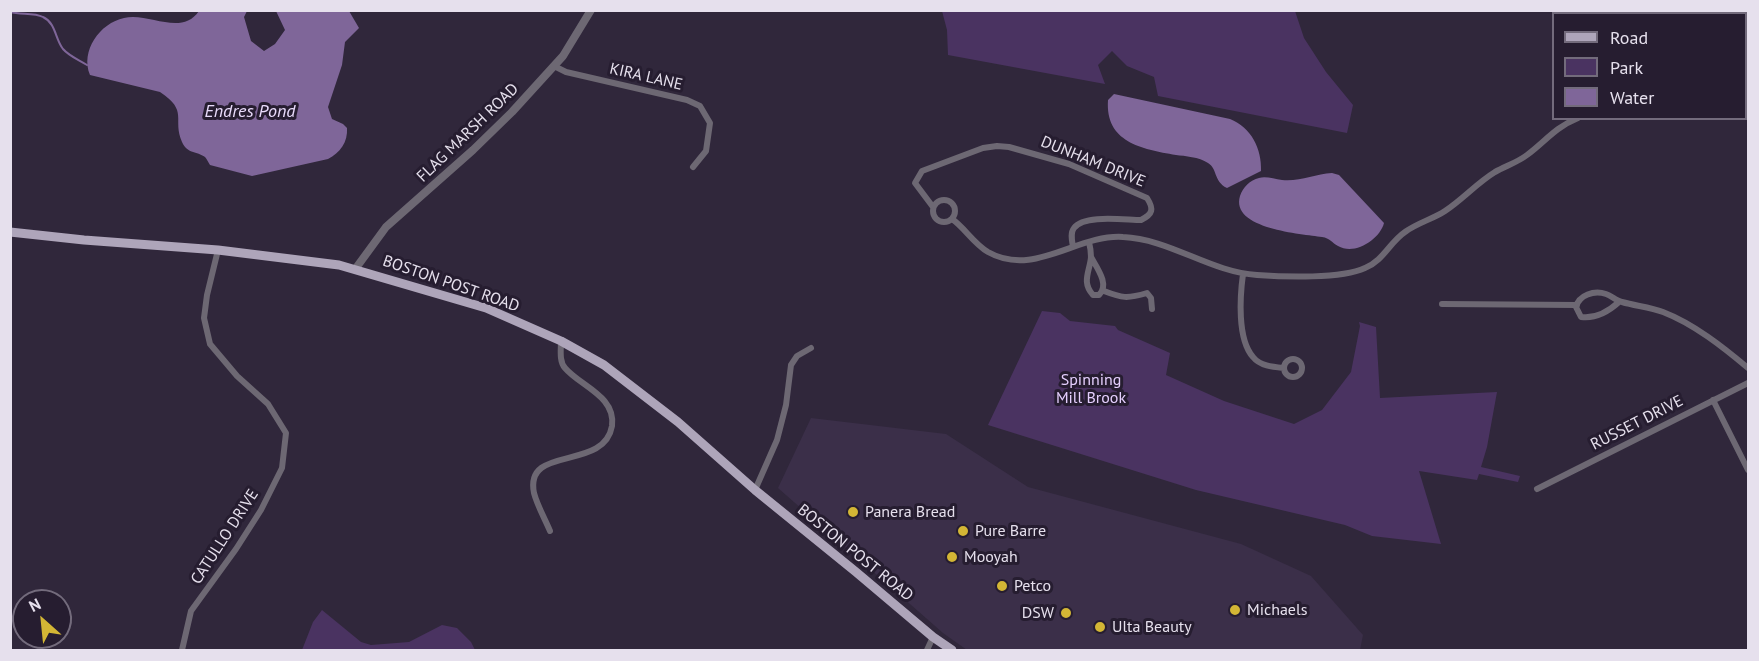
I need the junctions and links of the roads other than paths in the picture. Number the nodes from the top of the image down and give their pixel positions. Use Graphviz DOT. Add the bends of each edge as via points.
graph roads {
  1 [pos="591,10"];
  2 [pos="554,66"];
  3 [pos="1574,120"];
  4 [pos="693,167"];
  5 [pos="933,207"];
  6 [pos="952,219"];
  7 [pos="10,232"];
  8 [pos="1089,242"];
  9 [pos="1073,247"];
  10 [pos="218,250"];
  11 [pos="1091,257"];
  12 [pos="356,268"];
  13 [pos="1243,274"];
  14 [pos="1104,291"];
  15 [pos="1619,302"];
  16 [pos="1442,304"];
  17 [pos="1577,305"];
  18 [pos="1152,309"];
  19 [pos="561,341"];
  20 [pos="811,348"];
  21 [pos="1284,368"];
  22 [pos="1749,368"];
  23 [pos="1749,383"];
  24 [pos="1713,400"];
  25 [pos="1749,470"];
  26 [pos="1537,489"];
  27 [pos="755,490"];
  28 [pos="550,531"];
  29 [pos="933,637"];
  30 [pos="182,651"];
  31 [pos="927,651"];
  32 [pos="952,651"];
  1 -- 2 [label="street, FLAG MARSH ROAD"];
  2 -- 4 [label="street, KIRA LANE" via="700,106 711,123 706,151"];
  2 -- 12 [label="street, FLAG MARSH ROAD" via="481,142 386,227"];
  3 -- 13 [label="street" via="1556,129 1527,156 1481,181 1447,210 1405,232 1365,269 1334,274"];
  5 -- 6 [label="street, DUNHAM DRIVE" via="937,220"];
  5 -- 6 [label="street, DUNHAM DRIVE" via="941,200 951,203 955,212"];
  5 -- 9 [label="street, DUNHAM DRIVE" via="915,183 922,171 997,146 1070,164 1147,198 1152,213 1141,220 1085,220 1074,227"];
  6 -- 9 [label="street, DUNHAM DRIVE" via="978,246 1009,260 1050,256"];
  7 -- 10 [label="main road, BOSTON POST ROAD"];
  8 -- 9 [label="street"];
  8 -- 11 [label="street"];
  8 -- 13 [label="street" via="1104,237 1145,239"];
  10 -- 12 [label="main road, BOSTON POST ROAD"];
  10 -- 30 [label="street, CATULLO DRIVE" via="204,318 210,344 268,404 286,433 282,468 261,510 192,611"];
  11 -- 14 [label="street" via="1105,285"];
  11 -- 14 [label="street" via="1087,269 1089,290 1094,295"];
  12 -- 19 [label="main road, BOSTON POST ROAD" via="486,308"];
  13 -- 21 [label="street" via="1239,306 1244,339 1252,357"];
  14 -- 18 [label="street" via="1129,298 1147,293"];
  15 -- 17 [label="street" via="1604,293 1591,293"];
  15 -- 17 [label="street" via="1584,318"];
  15 -- 22 [label="street" via="1664,312"];
  16 -- 17 [label="street"];
  19 -- 27 [label="main road, BOSTON POST ROAD" via="604,365 678,422"];
  19 -- 28 [label="street" via="561,360 604,400 612,415 612,428 591,453 550,462 534,476 534,492"];
  20 -- 27 [label="street" via="791,364 777,440"];
  23 -- 24 [label="street, RUSSET DRIVE"];
  24 -- 25 [label="street"];
  24 -- 26 [label="street, RUSSET DRIVE"];
  27 -- 29 [label="main road, BOSTON POST ROAD"];
  29 -- 31 [label="street"];
  29 -- 32 [label="main road, BOSTON POST ROAD"];
}
